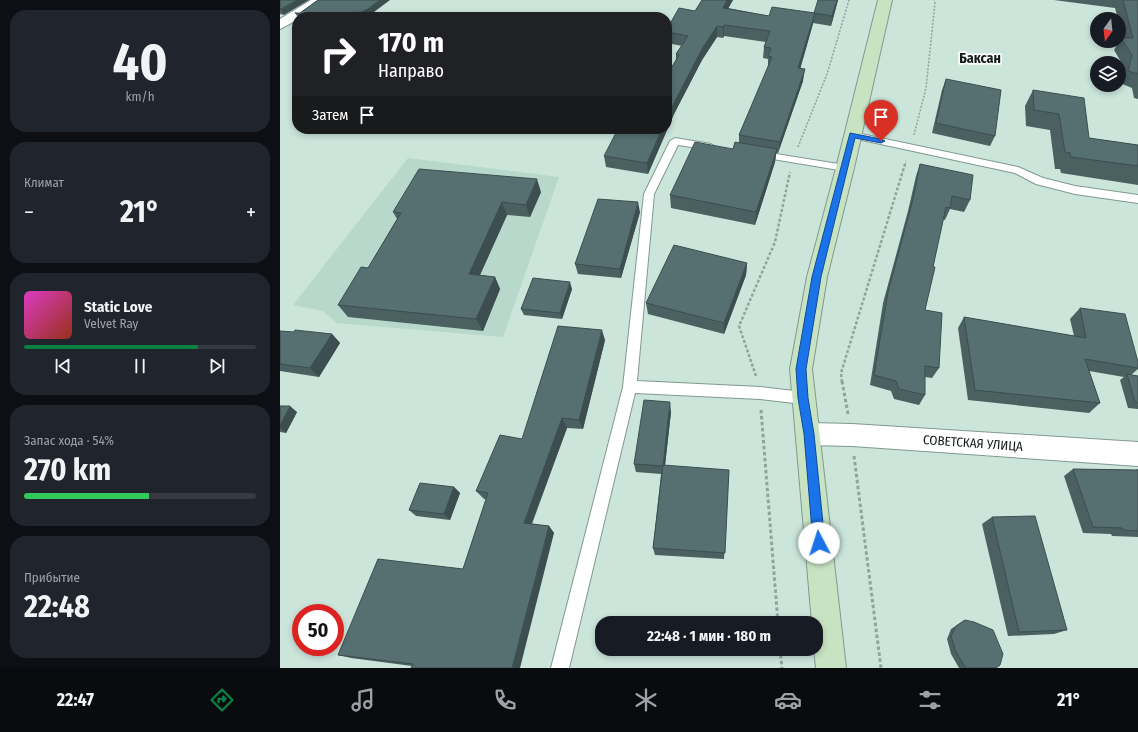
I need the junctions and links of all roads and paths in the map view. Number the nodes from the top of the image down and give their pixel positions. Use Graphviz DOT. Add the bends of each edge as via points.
graph roads {
  1 [pos="320,0"];
  2 [pos="849,0"];
  3 [pos="885,0"];
  4 [pos="934,0"];
  5 [pos="300,12"];
  6 [pos="292,17"];
  7 [pos="280,24"];
  8 [pos="292,27"];
  9 [pos="852,135"];
  10 [pos="910,147"];
  11 [pos="722,149"];
  12 [pos="746,152"];
  13 [pos="793,160"];
  14 [pos="845,168"];
  15 [pos="1138,199"];
  16 [pos="630,387"];
  17 [pos="760,393"];
  18 [pos="803,398"];
  19 [pos="809,434"];
  20 [pos="852,435"];
  21 [pos="1138,454"];
  22 [pos="777,616"];
  23 [pos="781,656"];
  24 [pos="560,668"];
  25 [pos="782,668"];
  26 [pos="831,668"];
  27 [pos="881,668"];
  1 -- 5 [label="street"];
  2 -- 13 [label="path" via="827,74"];
  3 -- 9 [label="main road"];
  4 -- 10 [label="path" via="926,88"];
  6 -- 7 [label="street"];
  7 -- 8 [label="street"];
  9 -- 10 [label="lane"];
  9 -- 14 [label="main road"];
  10 -- 15 [label="lane" via="1018,170 1040,181 1075,190"];
  10 -- 20 [label="path" via="841,373"];
  11 -- 16 [label="lane" via="674,141 649,194"];
  12 -- 13 [label="lane"];
  13 -- 14 [label="lane"];
  13 -- 17 [label="path" via="775,242 740,326"];
  14 -- 18 [label="main road" via="816,277 801,369"];
  16 -- 17 [label="lane"];
  16 -- 24 [label="lane"];
  17 -- 18 [label="lane"];
  17 -- 22 [label="path"];
  18 -- 19 [label="main road"];
  19 -- 20 [label="street, СОВЕТСКАЯ УЛИЦА"];
  19 -- 26 [label="main road"];
  20 -- 21 [label="street, СОВЕТСКАЯ УЛИЦА"];
  20 -- 27 [label="path"];
  23 -- 25 [label="path"];
}
